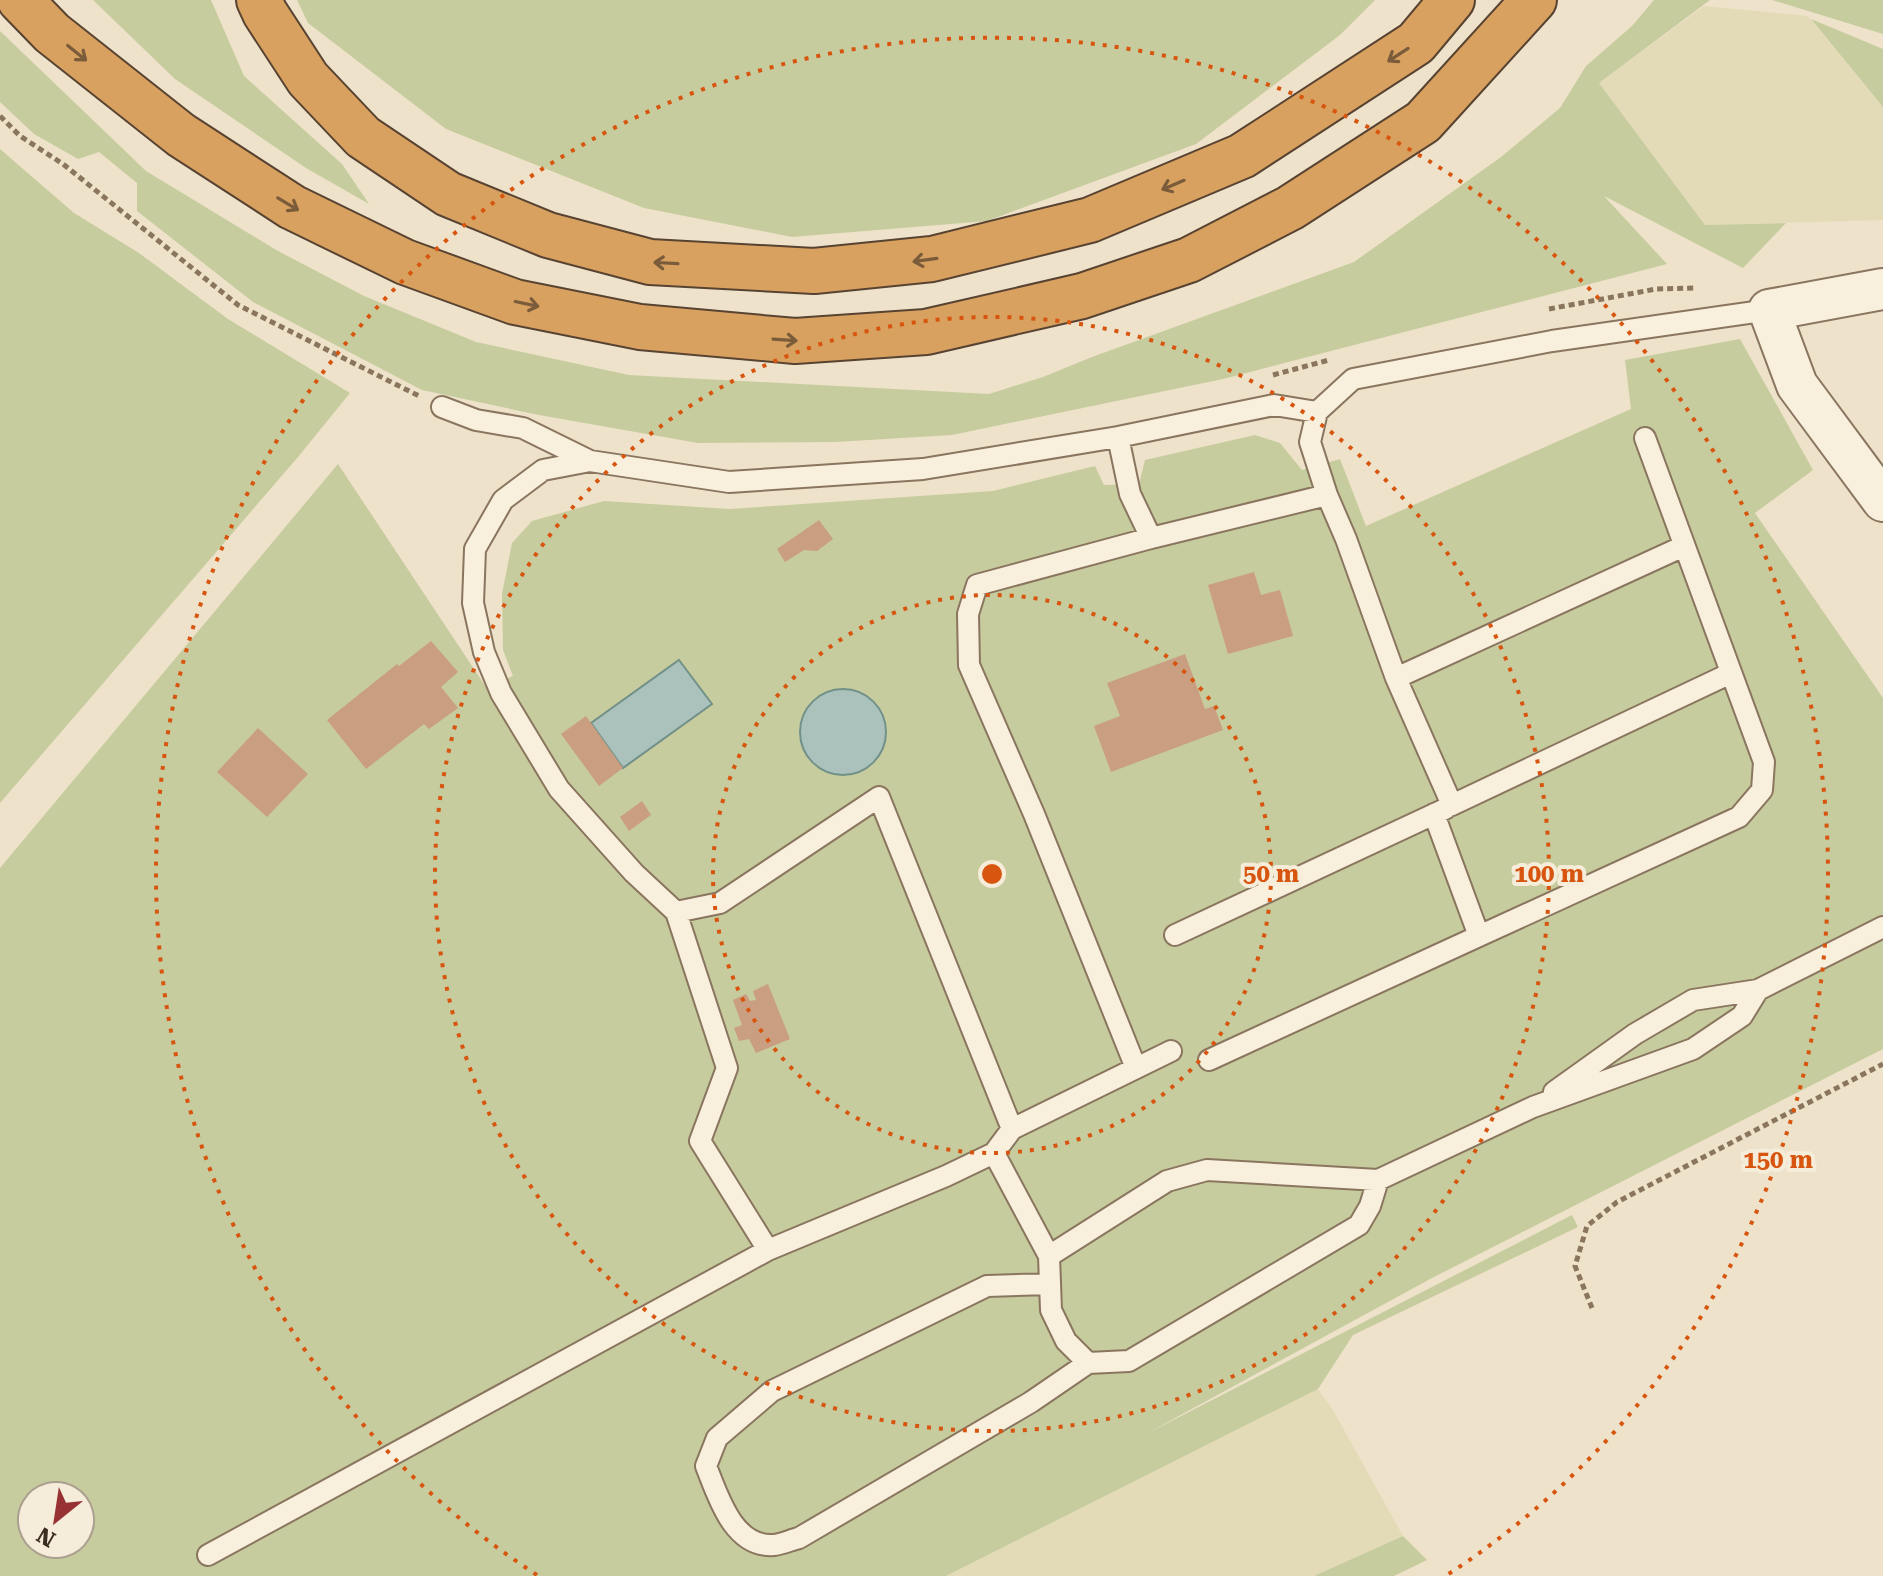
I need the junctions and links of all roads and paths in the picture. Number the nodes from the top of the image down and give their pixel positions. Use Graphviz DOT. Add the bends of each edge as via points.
graph roads {
  1 [pos="20,0"];
  2 [pos="259,0"];
  3 [pos="1452,0"];
  4 [pos="1534,0"];
  5 [pos="0,116"];
  6 [pos="1702,288"];
  7 [pos="1883,289"];
  8 [pos="1769,310"];
  9 [pos="1538,311"];
  10 [pos="1342,356"];
  11 [pos="1265,377"];
  12 [pos="442,407"];
  13 [pos="1317,412"];
  14 [pos="1118,437"];
  15 [pos="1645,438"];
  16 [pos="590,461"];
  17 [pos="1327,495"];
  18 [pos="1883,501"];
  19 [pos="1151,538"];
  20 [pos="1684,546"];
  21 [pos="1731,673"];
  22 [pos="1396,678"];
  23 [pos="1443,810"];
  24 [pos="676,912"];
  25 [pos="1883,927"];
  26 [pos="1175,935"];
  27 [pos="1479,936"];
  28 [pos="1758,990"];
  29 [pos="1171,1051"];
  30 [pos="1209,1060"];
  31 [pos="1883,1064"];
  32 [pos="1136,1068"];
  33 [pos="1533,1107"];
  34 [pos="1012,1129"];
  35 [pos="994,1153"];
  36 [pos="1378,1180"];
  37 [pos="768,1250"];
  38 [pos="1049,1256"];
  39 [pos="1050,1284"];
  40 [pos="1592,1308"];
  41 [pos="1088,1363"];
  42 [pos="208,1555"];
  1 -- 4 [label="highway, one-way" via="52,33 181,135 292,207 405,262 515,302 640,327 795,341 926,332 1082,296 1189,260 1290,208 1423,122"];
  3 -- 2 [label="highway, one-way" via="1416,43 1242,156 1090,220 932,259 814,271 650,262 548,235 448,194 363,137 308,79"];
  5 -- 12 [label="path" via="238,305"];
  6 -- 9 [label="path" via="1656,289"];
  7 -- 8 [label="street"];
  8 -- 13 [label="lane" via="1552,341 1353,379"];
  8 -- 18 [label="street" via="1797,385"];
  10 -- 11 [label="path"];
  12 -- 16 [label="lane" via="476,420 523,428"];
  13 -- 14 [label="lane" via="1274,405"];
  13 -- 17 [label="lane" via="1310,442"];
  14 -- 16 [label="lane" via="923,469 729,482"];
  14 -- 19 [label="lane" via="1130,494"];
  15 -- 20 [label="lane"];
  16 -- 24 [label="lane" via="543,470 503,500 475,549 473,603 484,652 501,693 559,789"];
  17 -- 19 [label="lane"];
  17 -- 22 [label="lane"];
  19 -- 32 [label="lane" via="977,585 968,614 969,665"];
  20 -- 21 [label="lane"];
  20 -- 22 [label="lane"];
  21 -- 23 [label="lane"];
  21 -- 27 [label="lane" via="1764,762 1762,790 1739,817"];
  22 -- 23 [label="lane"];
  23 -- 26 [label="lane"];
  23 -- 27 [label="lane"];
  24 -- 34 [label="lane" via="720,903 879,797"];
  24 -- 37 [label="lane" via="727,1068 700,1141"];
  25 -- 28 [label="lane"];
  27 -- 30 [label="lane"];
  28 -- 33 [label="lane" via="1693,1000"];
  28 -- 33 [label="lane" via="1742,1016 1693,1049"];
  29 -- 32 [label="lane"];
  31 -- 40 [label="path" via="1617,1202 1587,1226 1575,1266"];
  32 -- 34 [label="lane"];
  33 -- 36 [label="lane"];
  34 -- 35 [label="lane"];
  35 -- 37 [label="lane"];
  35 -- 38 [label="lane"];
  36 -- 38 [label="lane" via="1207,1170 1167,1181"];
  36 -- 41 [label="lane" via="1359,1225 1129,1361"];
  37 -- 42 [label="lane"];
  38 -- 39 [label="lane"];
  39 -- 41 [label="lane" via="1051,1310 1066,1341"];
  39 -- 41 [label="lane" via="987,1286 772,1391 717,1438 711,1452 706,1466 726,1517 755,1543 774,1545 799,1538"];
}
